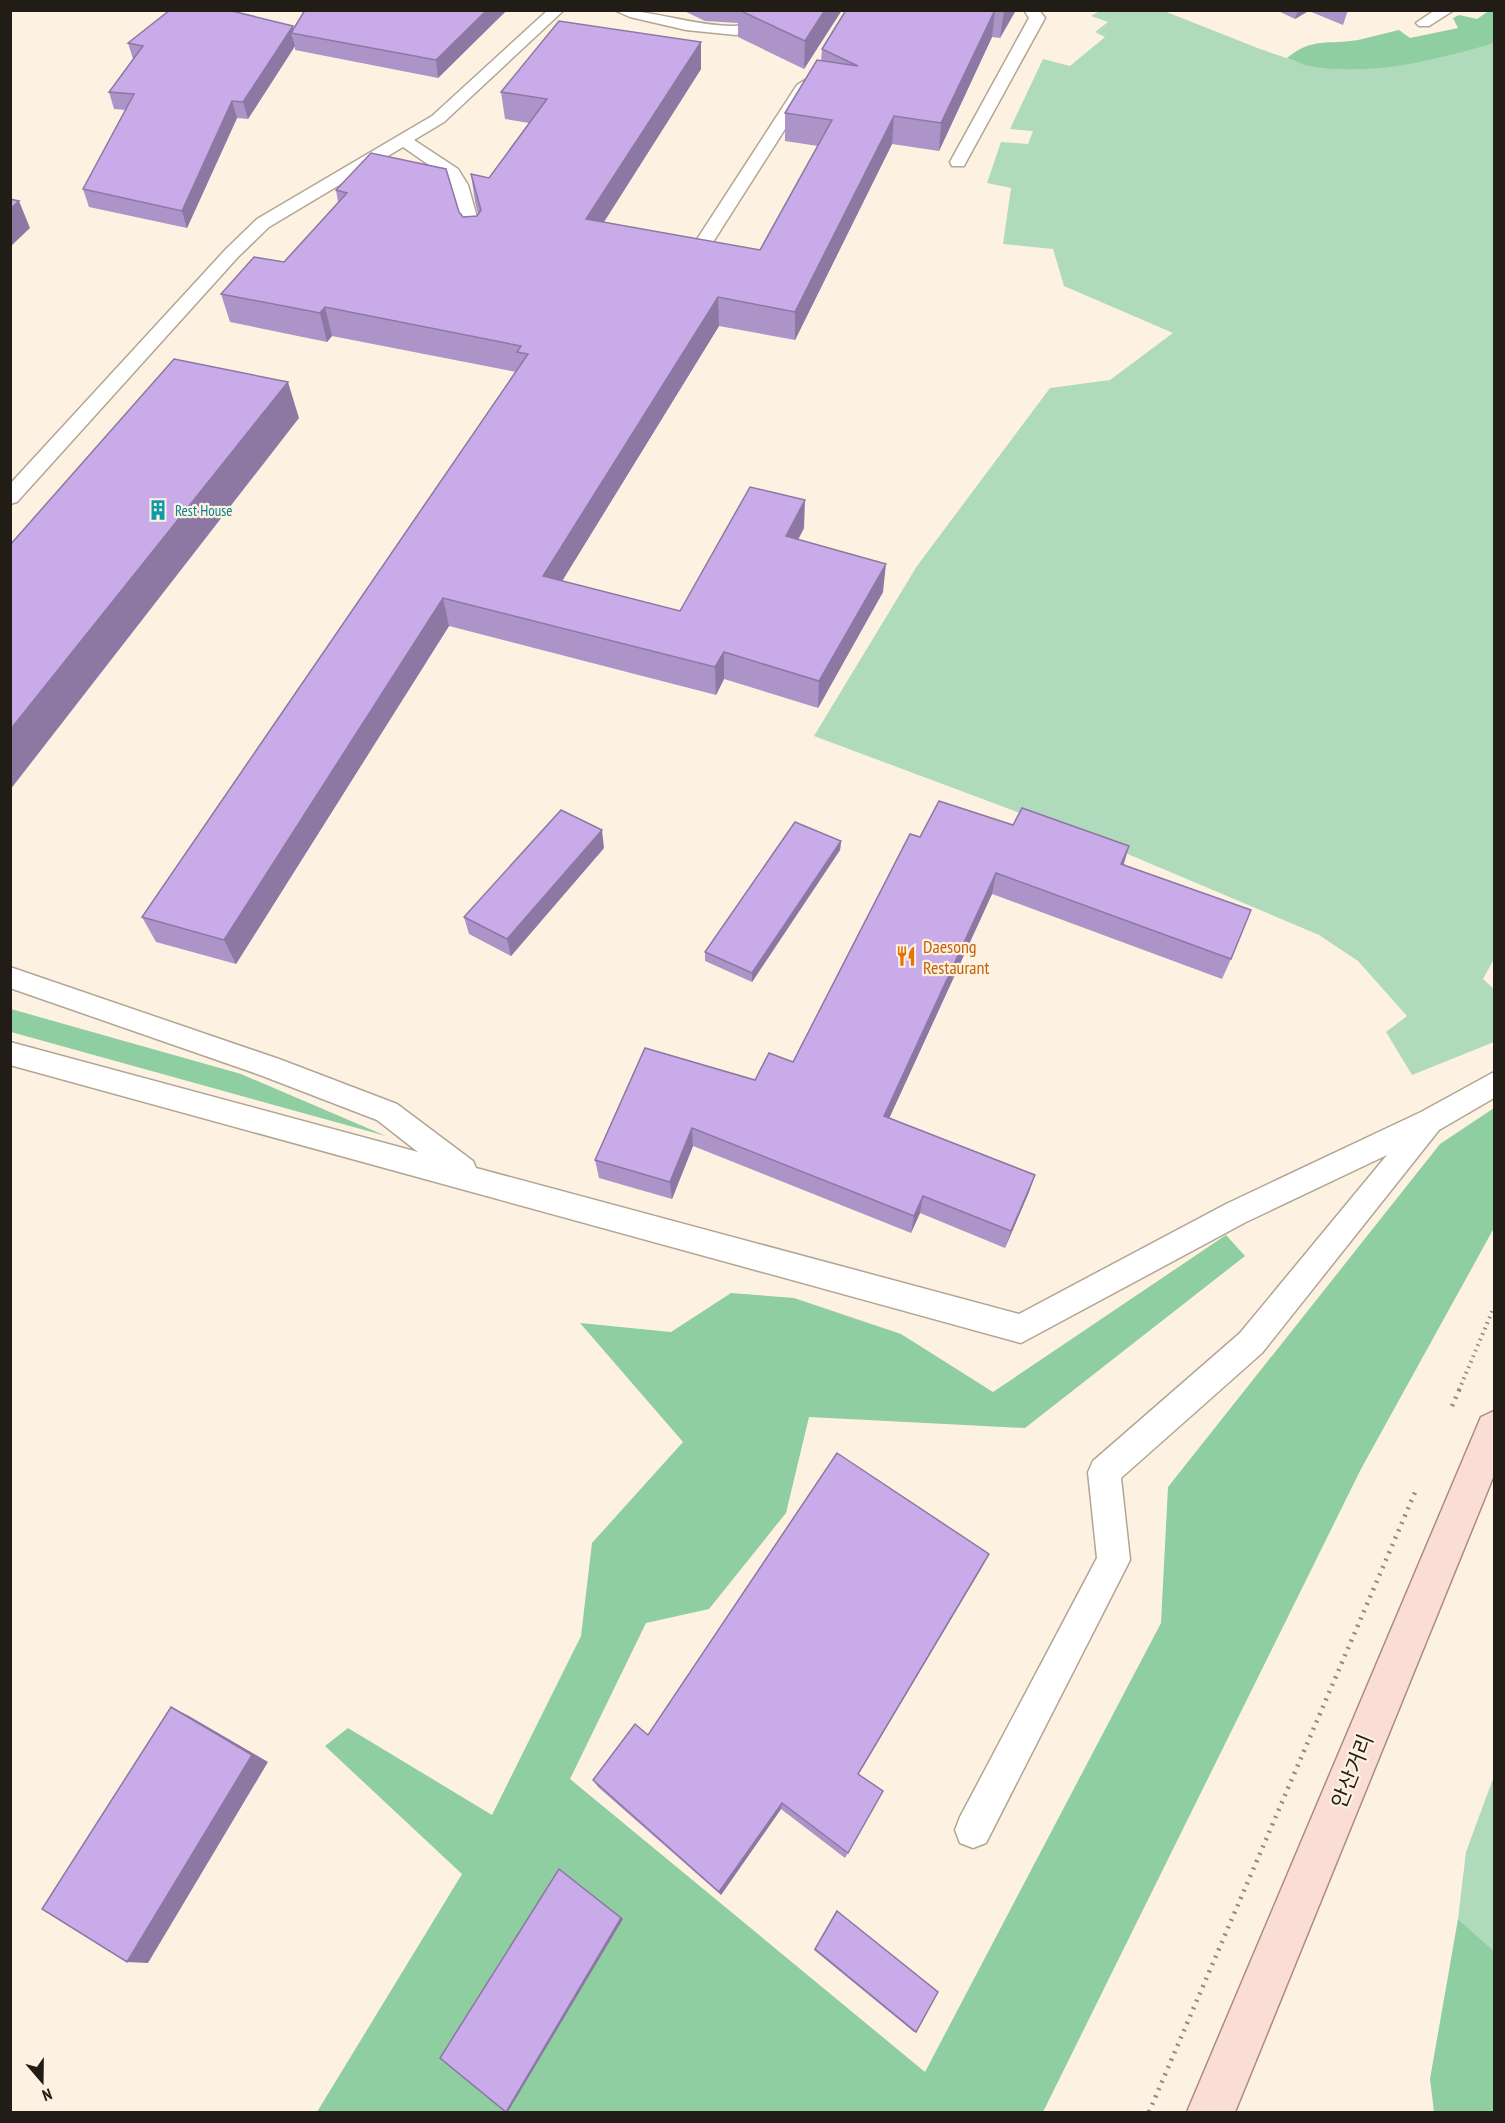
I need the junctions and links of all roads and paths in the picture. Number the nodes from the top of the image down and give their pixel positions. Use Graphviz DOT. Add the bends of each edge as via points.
graph roads {
  1 [pos="557,10"];
  2 [pos="621,10"];
  3 [pos="793,10"];
  4 [pos="1031,10"];
  5 [pos="1447,10"];
  6 [pos="1424,23"];
  7 [pos="814,70"];
  8 [pos="404,139"];
  9 [pos="958,162"];
  10 [pos="474,239"];
  11 [pos="699,250"];
  12 [pos="10,497"];
  13 [pos="10,977"];
  14 [pos="10,1053"];
  15 [pos="1494,1084"];
  16 [pos="1431,1121"];
  17 [pos="474,1178"];
  18 [pos="1494,1306"];
  19 [pos="1448,1415"];
  20 [pos="1494,1430"];
  21 [pos="1420,1481"];
  22 [pos="973,1830"];
  23 [pos="1149,2112"];
  24 [pos="1211,2112"];
  1 -- 8 [label="lane" via="438,119"];
  2 -- 3 [label="lane" via="652,19 726,30 750,29"];
  4 -- 9 [label="lane" via="1037,18"];
  5 -- 6 [label="lane"];
  7 -- 11 [label="lane"];
  8 -- 10 [label="lane" via="452,173"];
  8 -- 12 [label="lane" via="263,223"];
  13 -- 17 [label="lane" via="270,1066 387,1112"];
  14 -- 17 [label="lane"];
  15 -- 16 [label="lane"];
  16 -- 17 [label="lane" via="1236,1213 1021,1329"];
  16 -- 22 [label="lane" via="1251,1343 1104,1472 1114,1560"];
  18 -- 19 [label="path"];
  20 -- 24 [label="main road, 안산거리"];
  21 -- 23 [label="path"];
}
